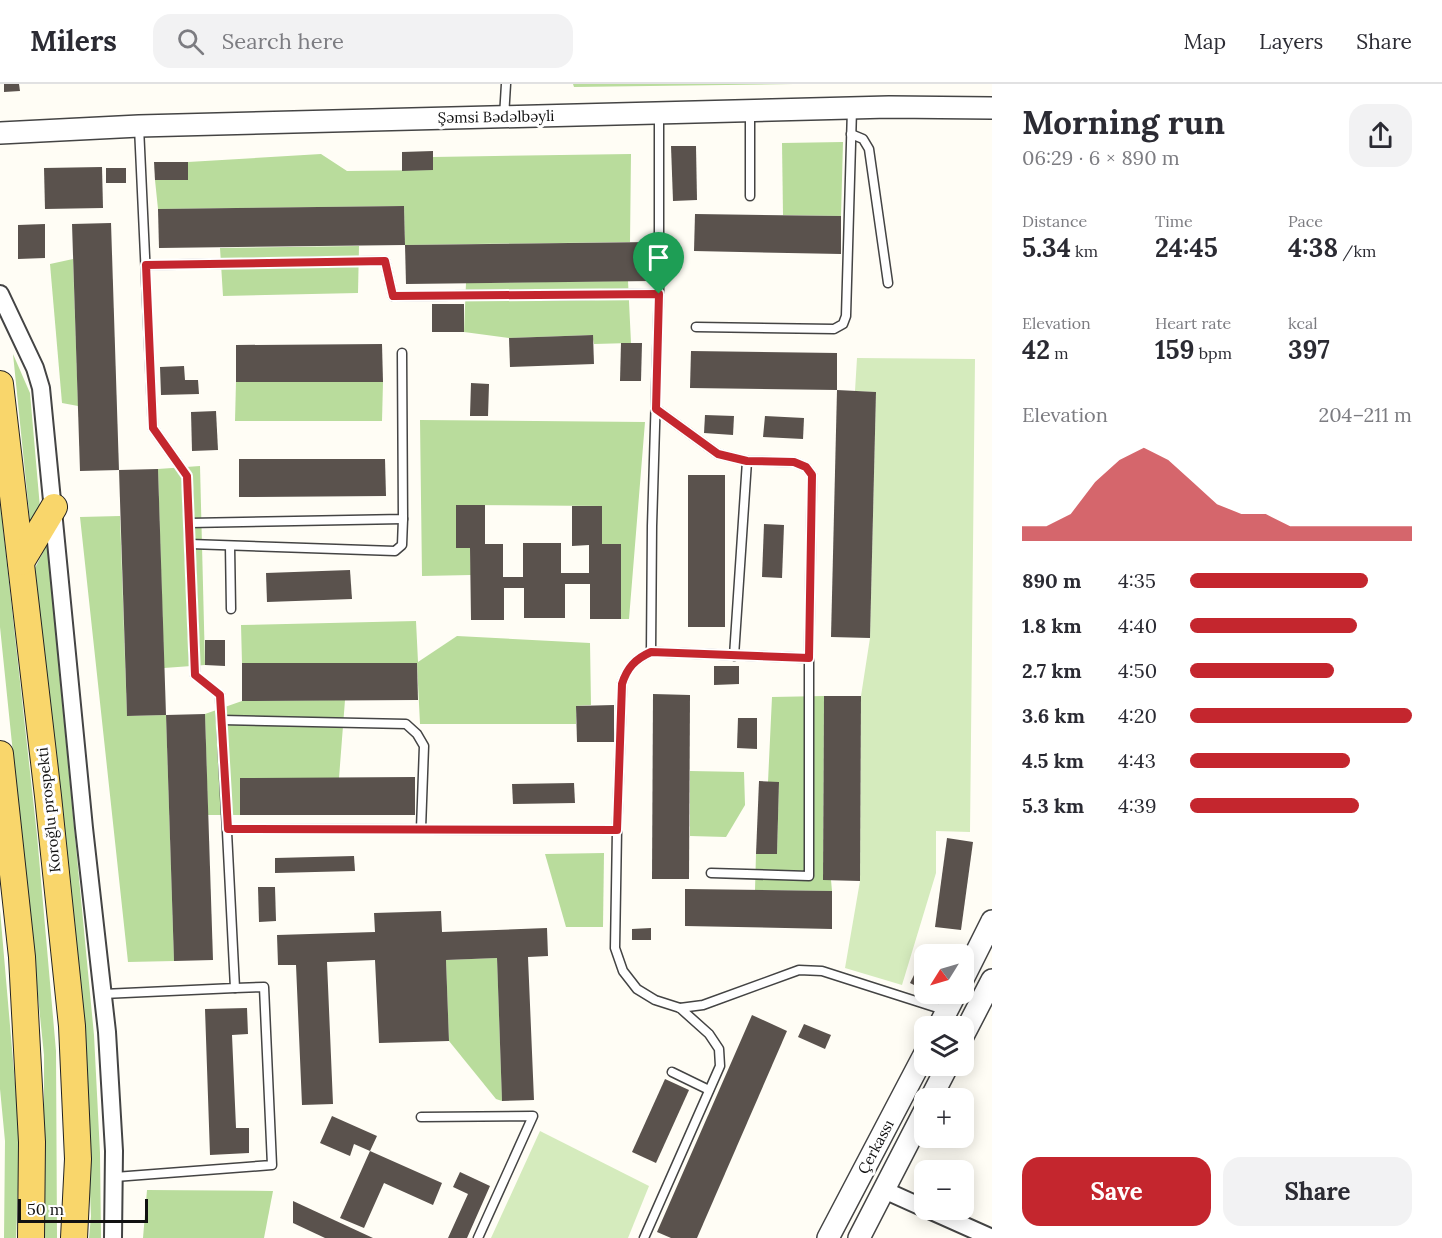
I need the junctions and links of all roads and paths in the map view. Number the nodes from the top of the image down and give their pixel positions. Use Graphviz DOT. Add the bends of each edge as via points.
graph roads {
  1 [pos="506,84"];
  2 [pos="852,108"];
  3 [pos="992,108"];
  4 [pos="750,111"];
  5 [pos="659,113"];
  6 [pos="504,117"];
  7 [pos="139,126"];
  8 [pos="0,133"];
  9 [pos="851,134"];
  10 [pos="750,196"];
  11 [pos="146,265"];
  12 [pos="888,283"];
  13 [pos="0,294"];
  14 [pos="659,294"];
  15 [pos="696,327"];
  16 [pos="402,353"];
  17 [pos="0,384"];
  18 [pos="656,409"];
  19 [pos="747,461"];
  20 [pos="54,507"];
  21 [pos="403,519"];
  22 [pos="189,523"];
  23 [pos="190,544"];
  24 [pos="230,546"];
  25 [pos="21,562"];
  26 [pos="231,609"];
  27 [pos="651,652"];
  28 [pos="734,656"];
  29 [pos="809,658"];
  30 [pos="222,720"];
  31 [pos="0,754"];
  32 [pos="228,829"];
  33 [pos="421,829"];
  34 [pos="617,830"];
  35 [pos="711,873"];
  36 [pos="992,921"];
  37 [pos="974,957"];
  38 [pos="992,980"];
  39 [pos="235,988"];
  40 [pos="103,994"];
  41 [pos="680,1008"];
  42 [pos="947,1010"];
  43 [pos="973,1016"];
  44 [pos="672,1072"];
  45 [pos="914,1074"];
  46 [pos="710,1090"];
  47 [pos="421,1117"];
  48 [pos="914,1132"];
  49 [pos="115,1177"];
  50 [pos="884,1190"];
  51 [pos="914,1203"];
  52 [pos="952,1220"];
  53 [pos="31,1238"];
  54 [pos="74,1238"];
  55 [pos="113,1238"];
  56 [pos="478,1238"];
  57 [pos="644,1238"];
  58 [pos="828,1238"];
  59 [pos="859,1238"];
  60 [pos="992,1238"];
  1 -- 6 [label="lane"];
  2 -- 3 [label="street, Şəmsi Bədəlbəyli"];
  2 -- 4 [label="street, Şəmsi Bədəlbəyli"];
  2 -- 9 [label="lane"];
  4 -- 5 [label="street, Şəmsi Bədəlbəyli"];
  4 -- 10 [label="lane"];
  5 -- 6 [label="street, Şəmsi Bədəlbəyli"];
  5 -- 14 [label="lane"];
  6 -- 7 [label="street, Şəmsi Bədəlbəyli"];
  7 -- 8 [label="street, Şəmsi Bədəlbəyli"];
  7 -- 11 [label="lane"];
  9 -- 12 [label="lane" via="864,139 870,149"];
  9 -- 15 [label="lane" via="843,324 834,329"];
  11 -- 14 [label="lane" via="385,261 393,296"];
  11 -- 22 [label="lane" via="153,428 187,476"];
  13 -- 20 [label="street" via="41,388"];
  14 -- 18 [label="lane"];
  16 -- 21 [label="lane"];
  17 -- 25 [label="main road, Koroğlu prospekti"];
  18 -- 19 [label="lane" via="718,454"];
  18 -- 27 [label="lane"];
  19 -- 28 [label="lane"];
  19 -- 29 [label="lane" via="794,462 812,475"];
  20 -- 25 [label="main road"];
  20 -- 40 [label="street"];
  21 -- 22 [label="lane"];
  21 -- 24 [label="lane" via="402,545 395,551"];
  22 -- 23 [label="lane"];
  23 -- 24 [label="lane"];
  23 -- 30 [label="lane" via="195,675 220,695"];
  24 -- 26 [label="lane"];
  25 -- 54 [label="main road, Koroğlu prospekti" via="72,1026 78,1159"];
  27 -- 28 [label="lane"];
  27 -- 34 [label="lane" via="626,670 622,684"];
  28 -- 29 [label="lane"];
  29 -- 35 [label="lane" via="809,876"];
  30 -- 32 [label="lane"];
  30 -- 33 [label="lane" via="406,724 424,746"];
  31 -- 53 [label="main road" via="22,957 32,1142"];
  32 -- 33 [label="lane"];
  32 -- 39 [label="lane"];
  33 -- 34 [label="lane"];
  34 -- 41 [label="lane" via="615,948 623,971 637,989"];
  36 -- 37 [label="street"];
  38 -- 43 [label="street"];
  39 -- 40 [label="lane"];
  39 -- 49 [label="lane" via="264,987 272,1166"];
  40 -- 49 [label="street"];
  41 -- 42 [label="lane" via="703,1005 799,970 822,971"];
  41 -- 46 [label="lane" via="709,1034 719,1049 720,1066"];
  44 -- 46 [label="lane"];
  45 -- 58 [label="street, Çerkassı"];
  46 -- 57 [label="lane"];
  47 -- 56 [label="lane" via="533,1116"];
  48 -- 50 [label="street, Çerkassı"];
  49 -- 55 [label="street"];
  50 -- 51 [label="street"];
  50 -- 59 [label="street, Çerkassı"];
  52 -- 60 [label="street"];
}
